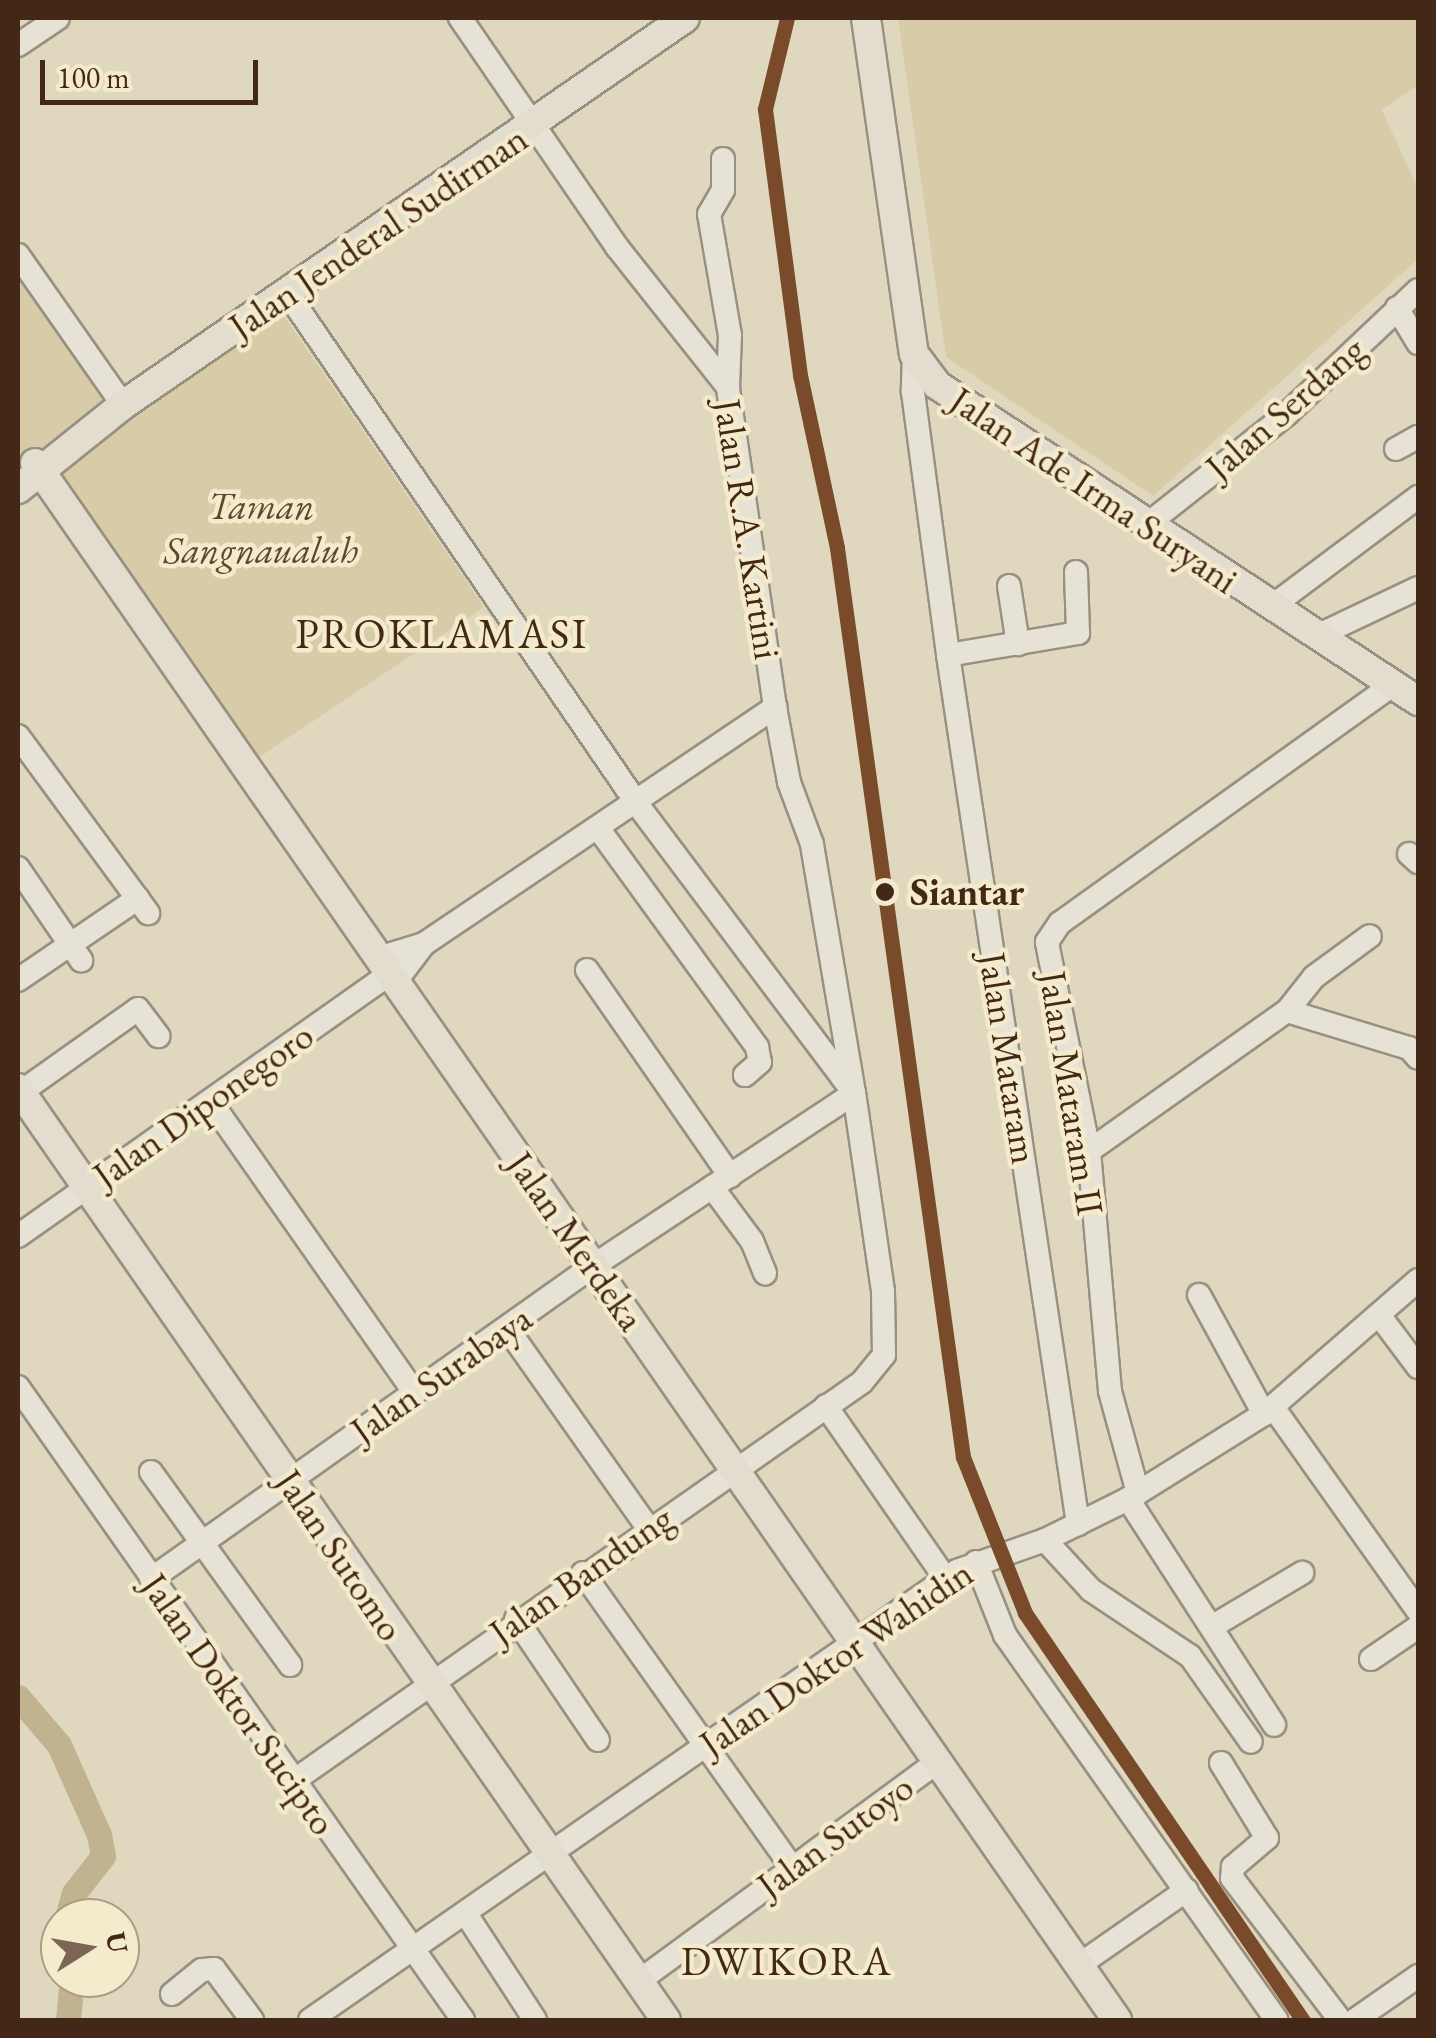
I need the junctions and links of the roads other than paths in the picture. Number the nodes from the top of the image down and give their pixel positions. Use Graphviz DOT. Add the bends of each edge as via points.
graph roads {
  1 [pos="58,18"];
  2 [pos="460,18"];
  3 [pos="684,18"];
  4 [pos="866,18"];
  5 [pos="18,45"];
  6 [pos="534,126"];
  7 [pos="722,159"];
  8 [pos="18,255"];
  9 [pos="1418,290"];
  10 [pos="288,294"];
  11 [pos="1396,308"];
  12 [pos="1418,342"];
  13 [pos="914,354"];
  14 [pos="728,387"];
  15 [pos="124,404"];
  16 [pos="1418,437"];
  17 [pos="1396,449"];
  18 [pos="31,469"];
  19 [pos="18,489"];
  20 [pos="1418,496"];
  21 [pos="1148,522"];
  22 [pos="1076,572"];
  23 [pos="1009,586"];
  24 [pos="1418,588"];
  25 [pos="1271,607"];
  26 [pos="1317,636"];
  27 [pos="1018,644"];
  28 [pos="948,655"];
  29 [pos="1393,684"];
  30 [pos="1418,701"];
  31 [pos="775,706"];
  32 [pos="18,736"];
  33 [pos="638,805"];
  34 [pos="598,828"];
  35 [pos="18,868"];
  36 [pos="1370,936"];
  37 [pos="75,952"];
  38 [pos="587,970"];
  39 [pos="388,972"];
  40 [pos="18,980"];
  41 [pos="1287,1011"];
  42 [pos="158,1036"];
  43 [pos="1418,1058"];
  44 [pos="745,1075"];
  45 [pos="19,1090"];
  46 [pos="854,1093"];
  47 [pos="211,1102"];
  48 [pos="1089,1151"];
  49 [pos="721,1182"];
  50 [pos="85,1187"];
  51 [pos="18,1236"];
  52 [pos="593,1266"];
  53 [pos="765,1274"];
  54 [pos="1418,1280"];
  55 [pos="1200,1295"];
  56 [pos="1379,1315"];
  57 [pos="508,1328"];
  58 [pos="1418,1367"];
  59 [pos="18,1387"];
  60 [pos="415,1393"];
  61 [pos="826,1406"];
  62 [pos="1269,1410"];
  63 [pos="735,1468"];
  64 [pos="151,1472"];
  65 [pos="289,1480"];
  66 [pos="1133,1496"];
  67 [pos="1078,1524"];
  68 [pos="648,1528"];
  69 [pos="1045,1540"];
  70 [pos="203,1542"];
  71 [pos="976,1562"];
  72 [pos="583,1573"];
  73 [pos="1302,1573"];
  74 [pos="151,1579"];
  75 [pos="946,1579"];
  76 [pos="1418,1611"];
  77 [pos="516,1619"];
  78 [pos="1212,1626"];
  79 [pos="1418,1626"];
  80 [pos="855,1644"];
  81 [pos="1371,1659"];
  82 [pos="290,1665"];
  83 [pos="427,1682"];
  84 [pos="1274,1725"];
  85 [pos="598,1740"];
  86 [pos="1251,1742"];
  87 [pos="702,1746"];
  88 [pos="936,1763"];
  89 [pos="1221,1763"];
  90 [pos="292,1782"];
  91 [pos="550,1857"];
  92 [pos="792,1868"];
  93 [pos="1187,1890"];
  94 [pos="466,1914"];
  95 [pos="414,1950"];
  96 [pos="1079,1966"];
  97 [pos="1418,1976"];
  98 [pos="639,1981"];
  99 [pos="172,1994"];
  100 [pos="252,2020"];
  101 [pos="310,2020"];
  102 [pos="463,2020"];
  103 [pos="535,2020"];
  104 [pos="666,2020"];
  105 [pos="1117,2020"];
  106 [pos="1277,2020"];
  107 [pos="1340,2020"];
  108 [pos="1355,2020"];
  1 -- 5 [label="street"];
  2 -- 6 [label="street, Jalan R.A. Kartini"];
  3 -- 6 [label="main road, Jalan Jenderal Sudirman"];
  4 -- 13 [label="main road"];
  6 -- 10 [label="main road, Jalan Jenderal Sudirman"];
  6 -- 14 [label="street, Jalan R.A. Kartini" via="617,247"];
  7 -- 14 [label="street" via="723,190 709,214 730,335"];
  8 -- 15 [label="street"];
  9 -- 11 [label="street, Jalan Serdang"];
  10 -- 15 [label="main road, Jalan Jenderal Sudirman"];
  10 -- 33 [label="street"];
  11 -- 12 [label="street"];
  11 -- 21 [label="street, Jalan Serdang" via="1287,414"];
  13 -- 21 [label="main road, Jalan Ade Irma Suryani" via="937,385 966,406"];
  13 -- 28 [label="street, Jalan Mataram" via="913,392"];
  14 -- 31 [label="street, Jalan R.A. Kartini"];
  15 -- 18 [label="main road, Jalan Jenderal Sudirman"];
  16 -- 17 [label="street"];
  18 -- 19 [label="main road, Jalan Jenderal Sudirman"];
  18 -- 39 [label="main road, Jalan Merdeka"];
  20 -- 25 [label="street"];
  21 -- 25 [label="main road, Jalan Ade Irma Suryani"];
  22 -- 27 [label="street" via="1078,633"];
  23 -- 27 [label="street"];
  24 -- 26 [label="street"];
  25 -- 26 [label="main road, Jalan Ade Irma Suryani"];
  26 -- 29 [label="main road, Jalan Ade Irma Suryani"];
  27 -- 28 [label="street"];
  28 -- 67 [label="street, Jalan Mataram"];
  29 -- 30 [label="main road, Jalan Ade Irma Suryani"];
  29 -- 48 [label="street, Jalan Mataram II" via="1060,922 1047,942"];
  31 -- 33 [label="street, Jalan Diponegoro"];
  31 -- 46 [label="street, Jalan R.A. Kartini" via="789,782 812,844"];
  32 -- 37 [label="street" via="143,906"];
  33 -- 34 [label="street, Jalan Diponegoro"];
  33 -- 46 [label="street"];
  34 -- 39 [label="street, Jalan Diponegoro"];
  34 -- 44 [label="street" via="757,1047 760,1062"];
  35 -- 37 [label="street"];
  36 -- 41 [label="street" via="1314,977"];
  37 -- 40 [label="street"];
  38 -- 49 [label="street"];
  39 -- 47 [label="street, Jalan Diponegoro"];
  39 -- 52 [label="main road, Jalan Merdeka"];
  41 -- 43 [label="street" via="1409,1048"];
  41 -- 48 [label="street"];
  42 -- 45 [label="street" via="138,1010"];
  45 -- 50 [label="main road, Jalan Sutomo"];
  46 -- 49 [label="street, Jalan Surabaya"];
  46 -- 61 [label="street, Jalan Bandung" via="883,1291 884,1355 862,1382"];
  47 -- 50 [label="street, Jalan Diponegoro"];
  47 -- 60 [label="street"];
  48 -- 66 [label="street, Jalan Mataram II" via="1102,1340"];
  49 -- 52 [label="street, Jalan Surabaya"];
  49 -- 53 [label="street"];
  50 -- 51 [label="street, Jalan Diponegoro"];
  50 -- 65 [label="main road, Jalan Sutomo"];
  52 -- 57 [label="street, Jalan Surabaya"];
  52 -- 63 [label="main road, Jalan Merdeka"];
  54 -- 56 [label="street, Jalan Doktor Wahidin"];
  55 -- 62 [label="street"];
  56 -- 58 [label="street"];
  56 -- 62 [label="street, Jalan Doktor Wahidin"];
  57 -- 60 [label="street, Jalan Surabaya"];
  57 -- 68 [label="street"];
  59 -- 74 [label="street, Jalan Doktor Sucipto"];
  60 -- 65 [label="street, Jalan Surabaya"];
  61 -- 63 [label="street, Jalan Bandung"];
  61 -- 75 [label="street"];
  62 -- 66 [label="street, Jalan Doktor Wahidin"];
  62 -- 76 [label="street"];
  63 -- 68 [label="street, Jalan Bandung"];
  63 -- 80 [label="main road, Jalan Merdeka"];
  64 -- 70 [label="street"];
  65 -- 70 [label="street, Jalan Surabaya"];
  65 -- 83 [label="main road, Jalan Sutomo"];
  66 -- 67 [label="street, Jalan Doktor Wahidin"];
  66 -- 78 [label="street"];
  67 -- 69 [label="street, Jalan Doktor Wahidin"];
  68 -- 72 [label="street, Jalan Bandung"];
  69 -- 71 [label="street, Jalan Doktor Wahidin"];
  69 -- 86 [label="street" via="1091,1590 1190,1656"];
  70 -- 74 [label="street, Jalan Surabaya"];
  70 -- 82 [label="street"];
  71 -- 75 [label="street, Jalan Doktor Wahidin"];
  71 -- 93 [label="street" via="1005,1635"];
  72 -- 77 [label="street, Jalan Bandung"];
  72 -- 87 [label="street"];
  73 -- 78 [label="street"];
  74 -- 90 [label="street, Jalan Doktor Sucipto"];
  75 -- 80 [label="street, Jalan Doktor Wahidin"];
  77 -- 83 [label="street, Jalan Bandung"];
  77 -- 85 [label="street"];
  78 -- 84 [label="street"];
  79 -- 81 [label="street"];
  80 -- 87 [label="street, Jalan Doktor Wahidin"];
  80 -- 88 [label="main road, Jalan Merdeka"];
  83 -- 90 [label="street, Jalan Bandung"];
  83 -- 91 [label="main road, Jalan Sutomo"];
  87 -- 91 [label="street, Jalan Doktor Wahidin"];
  87 -- 92 [label="street"];
  88 -- 92 [label="street, Jalan Sutoyo"];
  88 -- 96 [label="main road, Jalan Merdeka"];
  89 -- 107 [label="street" via="1268,1838 1233,1866 1232,1878"];
  90 -- 95 [label="street, Jalan Doktor Sucipto"];
  91 -- 94 [label="street, Jalan Doktor Wahidin"];
  91 -- 98 [label="main road, Jalan Sutomo"];
  92 -- 98 [label="street, Jalan Sutoyo"];
  93 -- 96 [label="street"];
  93 -- 106 [label="street"];
  94 -- 95 [label="street, Jalan Doktor Wahidin"];
  94 -- 103 [label="street"];
  95 -- 101 [label="street, Jalan Doktor Wahidin"];
  95 -- 102 [label="street, Jalan Doktor Sucipto"];
  96 -- 105 [label="main road, Jalan Merdeka"];
  97 -- 108 [label="street"];
  98 -- 104 [label="main road, Jalan Sutomo"];
  99 -- 100 [label="street" via="202,1970 214,1969"];
}
